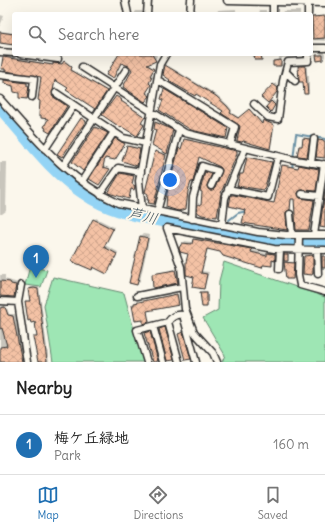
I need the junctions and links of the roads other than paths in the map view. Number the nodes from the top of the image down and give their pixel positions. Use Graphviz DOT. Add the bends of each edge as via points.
graph roads {
  1 [pos="125,0"];
  2 [pos="148,0"];
  3 [pos="191,0"];
  4 [pos="228,0"];
  5 [pos="273,0"];
  6 [pos="308,1"];
  7 [pos="325,2"];
  8 [pos="128,12"];
  9 [pos="147,12"];
  10 [pos="190,12"];
  11 [pos="273,12"];
  12 [pos="308,12"];
  13 [pos="313,48"];
  14 [pos="325,48"];
  15 [pos="0,52"];
  16 [pos="12,53"];
  17 [pos="35,56"];
  18 [pos="308,56"];
  19 [pos="162,57"];
  20 [pos="58,59"];
  21 [pos="82,67"];
  22 [pos="126,70"];
  23 [pos="286,72"];
  24 [pos="0,75"];
  25 [pos="158,80"];
  26 [pos="295,81"];
  27 [pos="114,88"];
  28 [pos="56,93"];
  29 [pos="32,97"];
  30 [pos="0,99"];
  31 [pos="254,104"];
  32 [pos="74,105"];
  33 [pos="152,113"];
  34 [pos="94,119"];
  35 [pos="179,130"];
  36 [pos="114,132"];
  37 [pos="314,139"];
  38 [pos="146,143"];
  39 [pos="230,145"];
  40 [pos="45,149"];
  41 [pos="245,149"];
  42 [pos="278,156"];
  43 [pos="311,163"];
  44 [pos="324,165"];
  45 [pos="63,166"];
  46 [pos="140,172"];
  47 [pos="82,182"];
  48 [pos="211,186"];
  49 [pos="228,189"];
  50 [pos="100,194"];
  51 [pos="302,194"];
  52 [pos="320,196"];
  53 [pos="142,209"];
  54 [pos="157,212"];
  55 [pos="169,214"];
  56 [pos="290,214"];
  57 [pos="192,219"];
  58 [pos="222,225"];
  59 [pos="167,228"];
  60 [pos="292,235"];
  61 [pos="314,235"];
  62 [pos="325,235"];
  63 [pos="298,236"];
  64 [pos="280,249"];
  65 [pos="298,250"];
  66 [pos="317,250"];
  67 [pos="325,250"];
  68 [pos="278,269"];
  69 [pos="318,274"];
  70 [pos="21,285"];
  71 [pos="182,287"];
  72 [pos="325,292"];
  73 [pos="137,296"];
  74 [pos="0,301"];
  75 [pos="18,302"];
  76 [pos="168,322"];
  77 [pos="153,326"];
  78 [pos="27,362"];
  79 [pos="148,362"];
  80 [pos="163,362"];
  81 [pos="179,362"];
  82 [pos="196,362"];
  83 [pos="218,362"];
  1 -- 8 [label="street"];
  2 -- 9 [label="street"];
  3 -- 10 [label="street"];
  4 -- 5 [label="street"];
  5 -- 6 [label="street"];
  5 -- 11 [label="street"];
  6 -- 7 [label="street"];
  6 -- 12 [label="street"];
  13 -- 14 [label="street"];
  15 -- 16 [label="street"];
  17 -- 20 [label="street"];
  18 -- 23 [label="street" via="308,61 288,62"];
  19 -- 25 [label="street"];
  21 -- 27 [label="street"];
  22 -- 27 [label="street"];
  23 -- 26 [label="street"];
  23 -- 31 [label="street" via="278,119 268,117"];
  24 -- 29 [label="street" via="34,79"];
  25 -- 33 [label="street"];
  25 -- 39 [label="street" via="235,127"];
  27 -- 33 [label="street"];
  27 -- 34 [label="street"];
  28 -- 32 [label="street"];
  30 -- 40 [label="street"];
  32 -- 34 [label="street"];
  32 -- 40 [label="street"];
  33 -- 35 [label="street"];
  33 -- 38 [label="street"];
  34 -- 36 [label="street"];
  34 -- 45 [label="street"];
  35 -- 39 [label="street"];
  35 -- 54 [label="street"];
  36 -- 38 [label="street" via="123,138"];
  36 -- 47 [label="street"];
  37 -- 43 [label="street"];
  38 -- 46 [label="street"];
  39 -- 41 [label="street"];
  40 -- 45 [label="street"];
  41 -- 42 [label="street"];
  41 -- 49 [label="street"];
  42 -- 43 [label="street"];
  42 -- 49 [label="street" via="268,197"];
  43 -- 44 [label="street"];
  44 -- 52 [label="street"];
  45 -- 47 [label="street"];
  46 -- 50 [label="street" via="118,168"];
  46 -- 53 [label="street"];
  47 -- 50 [label="street"];
  48 -- 57 [label="street" via="218,171 202,166 193,197"];
  49 -- 58 [label="street" via="223,203"];
  50 -- 53 [label="street" via="118,203"];
  51 -- 52 [label="street"];
  52 -- 61 [label="street"];
  53 -- 54 [label="street"];
  54 -- 55 [label="street"];
  55 -- 57 [label="street"];
  55 -- 59 [label="street"];
  56 -- 60 [label="street"];
  57 -- 58 [label="street"];
  58 -- 60 [label="street"];
  59 -- 64 [label="street"];
  59 -- 71 [label="street" via="181,267"];
  60 -- 63 [label="street"];
  61 -- 62 [label="street"];
  61 -- 63 [label="street"];
  63 -- 65 [label="street"];
  64 -- 65 [label="street"];
  64 -- 68 [label="street"];
  65 -- 66 [label="street"];
  65 -- 72 [label="street" via="300,285"];
  66 -- 67 [label="street"];
  66 -- 69 [label="street"];
  70 -- 75 [label="street"];
  71 -- 73 [label="street"];
  71 -- 83 [label="street" via="185,309 194,332"];
  74 -- 75 [label="street"];
  75 -- 78 [label="street"];
  76 -- 77 [label="street"];
  76 -- 81 [label="street"];
  76 -- 82 [label="street" via="171,317 183,315"];
  77 -- 79 [label="street" via="137,330"];
  77 -- 80 [label="street"];
}
